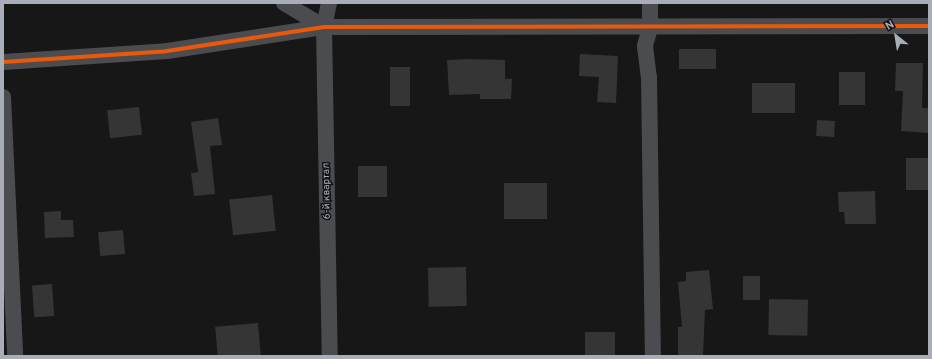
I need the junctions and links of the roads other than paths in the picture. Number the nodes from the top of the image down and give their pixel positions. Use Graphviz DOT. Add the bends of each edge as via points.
graph roads {
  1 [pos="284,3"];
  2 [pos="329,3"];
  3 [pos="650,3"];
  4 [pos="929,26"];
  5 [pos="324,27"];
  6 [pos="650,28"];
  7 [pos="3,62"];
  8 [pos="3,97"];
  9 [pos="15,356"];
  10 [pos="330,356"];
  11 [pos="653,356"];
  1 -- 5 [label="street"];
  2 -- 5 [label="street, 6-й квартал"];
  3 -- 6 [label="street"];
  4 -- 6 [label="street"];
  5 -- 6 [label="street"];
  5 -- 7 [label="street" via="167,51"];
  5 -- 10 [label="street, 6-й квартал"];
  6 -- 11 [label="street" via="645,46 649,77"];
  8 -- 9 [label="street"];
}
